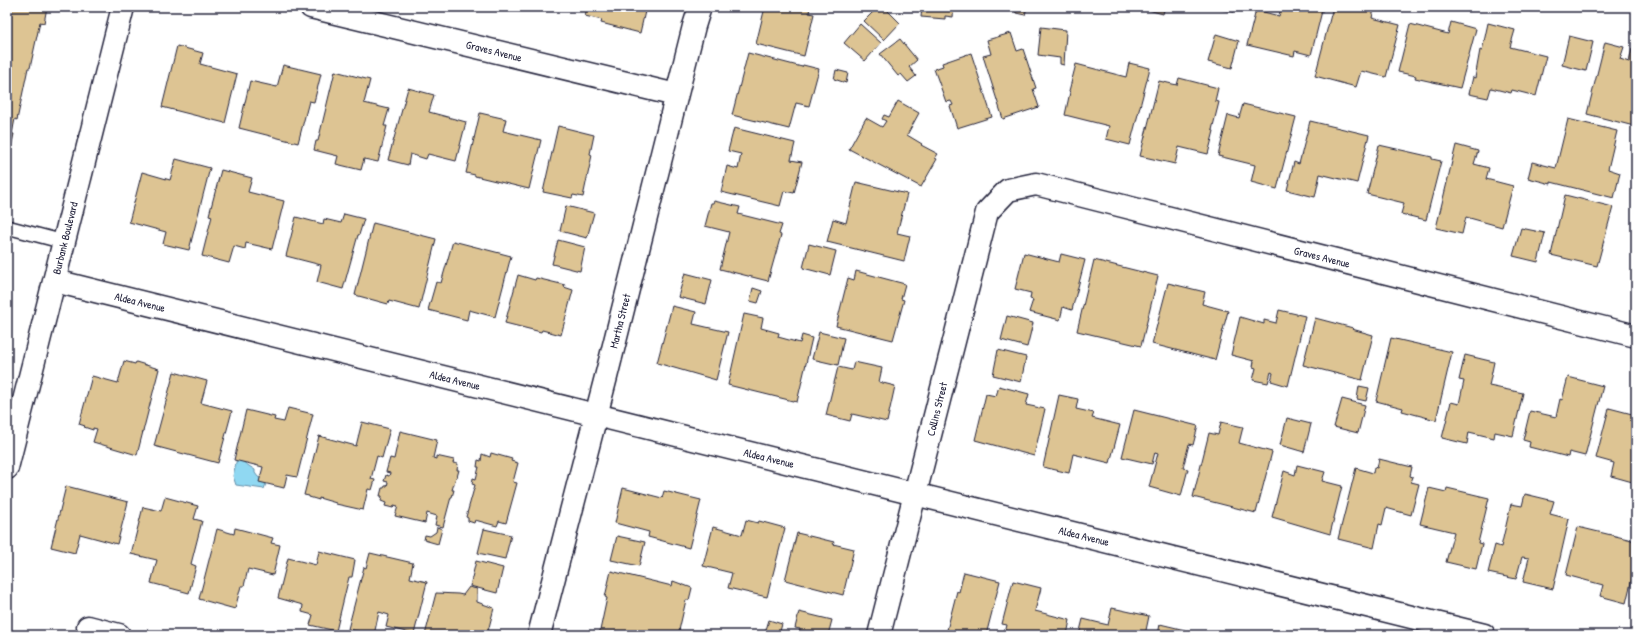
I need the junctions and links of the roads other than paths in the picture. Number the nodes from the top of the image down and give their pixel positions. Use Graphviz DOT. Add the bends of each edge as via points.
graph roads {
  1 [pos="123,7"];
  2 [pos="311,7"];
  3 [pos="700,7"];
  4 [pos="676,95"];
  5 [pos="1008,190"];
  6 [pos="7,228"];
  7 [pos="64,242"];
  8 [pos="55,281"];
  9 [pos="1636,336"];
  10 [pos="596,415"];
  11 [pos="7,468"];
  12 [pos="916,495"];
  13 [pos="88,627"];
  14 [pos="119,635"];
  15 [pos="539,635"];
  16 [pos="879,635"];
  17 [pos="1484,635"];
  1 -- 7 [label="street, Burbank Boulevard"];
  2 -- 4 [label="street, Graves Avenue"];
  3 -- 4 [label="street, Martha Street"];
  4 -- 10 [label="street, Martha Street"];
  5 -- 9 [label="street, Graves Avenue" via="1036,184"];
  5 -- 12 [label="street, Collins Street" via="986,212"];
  6 -- 7 [label="lane"];
  7 -- 8 [label="street, Burbank Boulevard"];
  8 -- 10 [label="street, Aldea Avenue"];
  8 -- 11 [label="street, Burbank Boulevard"];
  10 -- 12 [label="street, Aldea Avenue"];
  10 -- 15 [label="street, Martha Street"];
  12 -- 16 [label="street, Collins Street"];
  12 -- 17 [label="street, Aldea Avenue"];
  13 -- 14 [label="street"];
}
